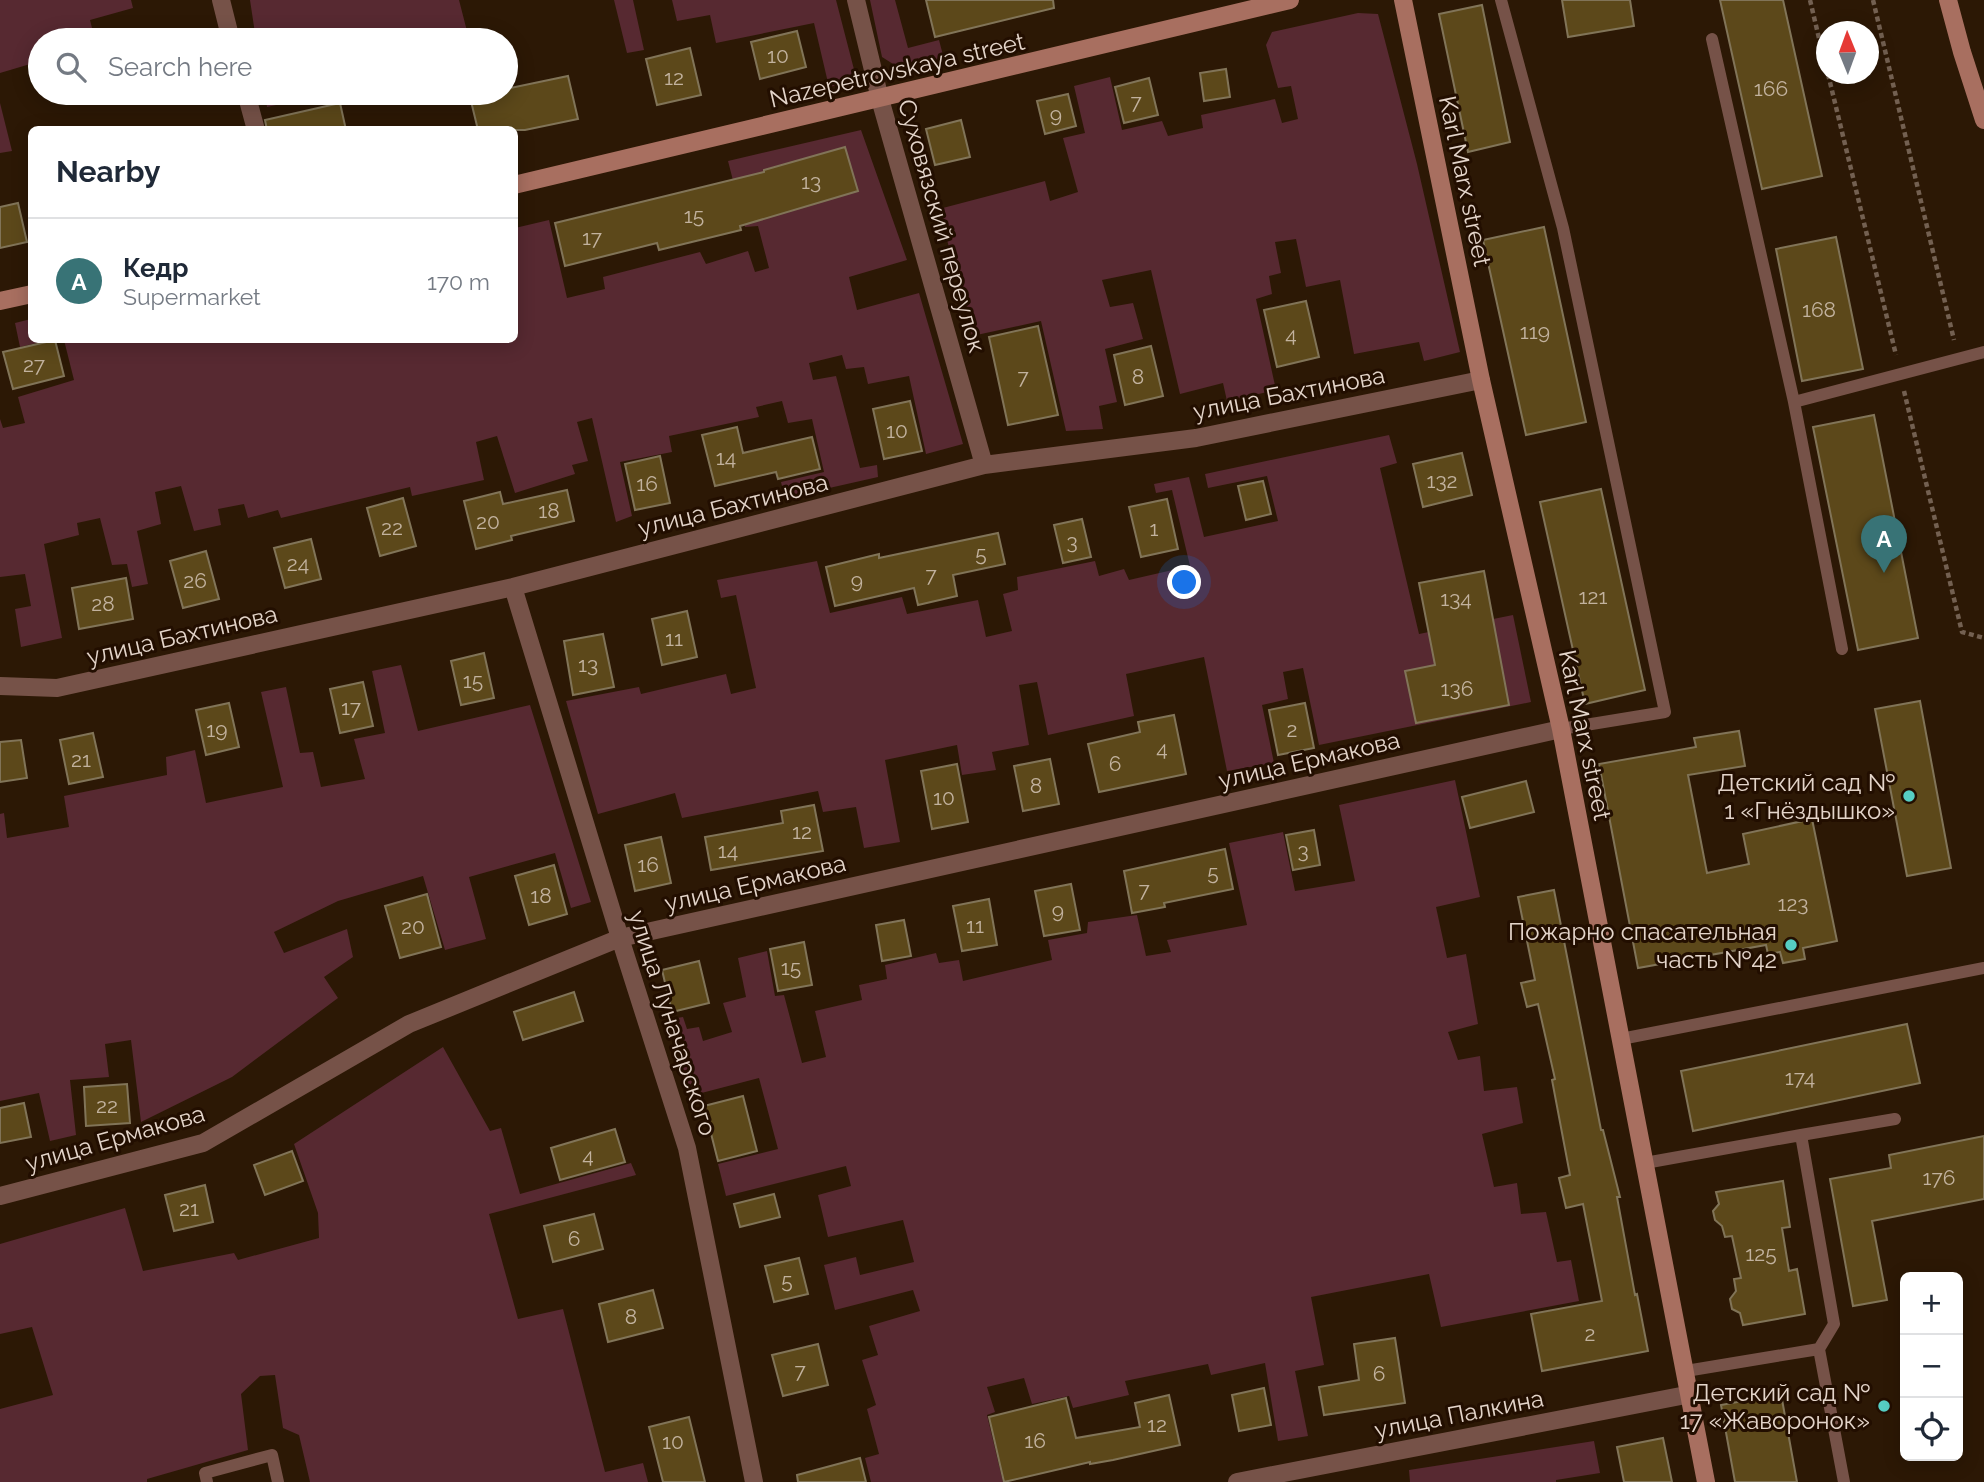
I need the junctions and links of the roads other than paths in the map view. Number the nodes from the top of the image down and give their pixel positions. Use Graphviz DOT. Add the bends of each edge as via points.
graph roads {
  1 [pos="220,0"];
  2 [pos="856,0"];
  3 [pos="1290,0"];
  4 [pos="1403,0"];
  5 [pos="1500,0"];
  6 [pos="1948,0"];
  7 [pos="1268,3"];
  8 [pos="228,28"];
  9 [pos="1712,39"];
  10 [pos="880,99"];
  11 [pos="249,105"];
  12 [pos="1984,120"];
  13 [pos="255,126"];
  14 [pos="518,184"];
  15 [pos="28,295"];
  16 [pos="0,301"];
  17 [pos="1984,352"];
  18 [pos="1481,380"];
  19 [pos="1794,402"];
  20 [pos="984,465"];
  21 [pos="513,587"];
  22 [pos="1842,649"];
  23 [pos="0,686"];
  24 [pos="1561,729"];
  25 [pos="620,938"];
  26 [pos="1984,968"];
  27 [pos="1621,1039"];
  28 [pos="1895,1119"];
  29 [pos="1801,1135"];
  30 [pos="1645,1163"];
  31 [pos="0,1196"];
  32 [pos="1819,1349"];
  33 [pos="1686,1371"];
  34 [pos="1690,1394"];
  35 [pos="207,1482"];
  36 [pos="278,1482"];
  37 [pos="754,1482"];
  38 [pos="1237,1482"];
  39 [pos="1706,1482"];
  40 [pos="1844,1482"];
  1 -- 8 [label="street"];
  2 -- 10 [label="street, Суховязский переулок"];
  3 -- 7 [label="street, Nazepetrovskaya street"];
  4 -- 18 [label="street, Karl Marx street"];
  5 -- 24 [label="lane" via="1563,228 1665,712"];
  6 -- 12 [label="street"];
  7 -- 10 [label="street, Nazepetrovskaya street"];
  9 -- 19 [label="lane"];
  10 -- 14 [label="street, Nazepetrovskaya street"];
  10 -- 20 [label="street, Суховязский переулок"];
  11 -- 13 [label="street"];
  15 -- 16 [label="street"];
  17 -- 19 [label="lane"];
  18 -- 20 [label="street, улица Бахтинова" via="1196,438"];
  18 -- 24 [label="street, Karl Marx street"];
  19 -- 22 [label="lane"];
  20 -- 21 [label="street, улица Бахтинова"];
  21 -- 23 [label="street, улица Бахтинова" via="57,688"];
  21 -- 25 [label="street, улица Луначарского"];
  24 -- 25 [label="street, улица Ермакова"];
  24 -- 27 [label="street, Karl Marx street"];
  25 -- 31 [label="street, улица Ермакова" via="409,1024 203,1143"];
  25 -- 37 [label="street, улица Луначарского" via="687,1148"];
  26 -- 27 [label="lane"];
  27 -- 30 [label="street, Karl Marx street"];
  28 -- 29 [label="lane"];
  29 -- 30 [label="lane"];
  29 -- 32 [label="lane" via="1833,1324"];
  30 -- 33 [label="street, Karl Marx street"];
  32 -- 33 [label="lane"];
  32 -- 40 [label="lane"];
  33 -- 34 [label="street, Karl Marx street"];
  34 -- 38 [label="street, улица Палкина"];
  34 -- 39 [label="street, Karl Marx street"];
  35 -- 36 [label="lane" via="205,1473 272,1455"];
}
